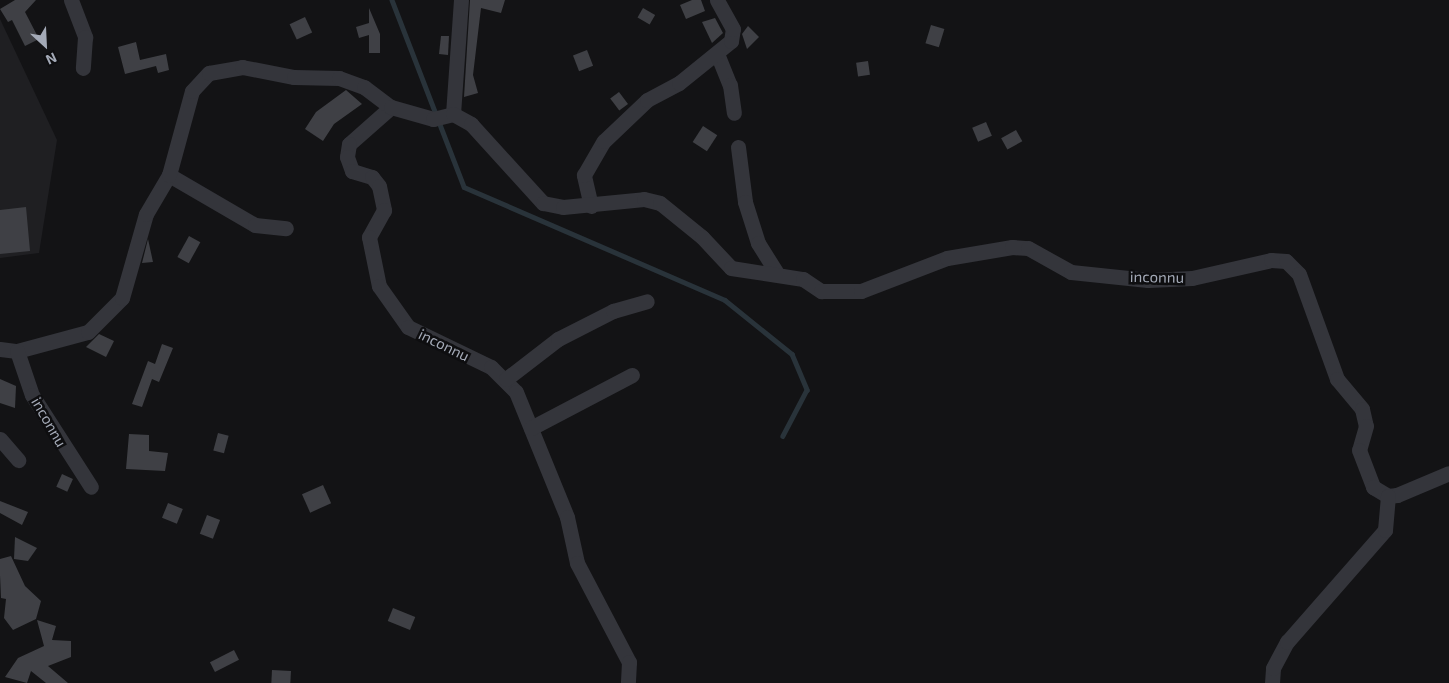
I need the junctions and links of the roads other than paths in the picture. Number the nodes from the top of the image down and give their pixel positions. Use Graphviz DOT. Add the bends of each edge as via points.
graph roads {
  1 [pos="71,0"];
  2 [pos="461,0"];
  3 [pos="717,0"];
  4 [pos="718,56"];
  5 [pos="83,68"];
  6 [pos="391,107"];
  7 [pos="734,113"];
  8 [pos="451,114"];
  9 [pos="738,148"];
  10 [pos="169,175"];
  11 [pos="590,206"];
  12 [pos="286,228"];
  13 [pos="776,272"];
  14 [pos="647,301"];
  15 [pos="0,349"];
  16 [pos="17,351"];
  17 [pos="632,375"];
  18 [pos="506,379"];
  19 [pos="531,428"];
  20 [pos="0,439"];
  21 [pos="18,460"];
  22 [pos="1449,473"];
  23 [pos="91,487"];
  24 [pos="1388,496"];
  25 [pos="628,683"];
  26 [pos="1272,683"];
  1 -- 5 [label="street" via="85,37"];
  2 -- 8 [label="street"];
  3 -- 4 [label="street" via="734,33"];
  4 -- 7 [label="street" via="730,85"];
  4 -- 11 [label="street" via="647,100 604,141 584,176"];
  6 -- 8 [label="street" via="433,119"];
  6 -- 10 [label="street" via="364,87 338,78 294,77 242,67 209,73 192,92"];
  6 -- 18 [label="street, inconnu" via="349,144 347,157 352,171 372,177 379,186 384,210 369,237 379,286 408,327"];
  8 -- 11 [label="street, inconnu" via="471,124 543,203"];
  9 -- 13 [label="street" via="745,202 758,244"];
  10 -- 12 [label="street" via="255,225"];
  10 -- 16 [label="street" via="146,214 122,298 88,332"];
  11 -- 13 [label="street, inconnu" via="644,199 660,203 702,237 731,268"];
  13 -- 24 [label="street, inconnu" via="803,278 832,293 878,286 954,256 1012,247 1028,248 1071,272 1148,280 1192,278 1271,260 1286,261 1299,274 1336,379 1362,409 1366,426 1359,450 1364,472 1372,487"];
  14 -- 18 [label="street" via="613,311 558,339"];
  15 -- 16 [label="street"];
  16 -- 23 [label="street, inconnu" via="32,395"];
  17 -- 19 [label="street"];
  18 -- 19 [label="street"];
  19 -- 25 [label="street" via="566,517 577,563 629,662"];
  20 -- 21 [label="street"];
  22 -- 24 [label="street" via="1411,492"];
  24 -- 26 [label="street" via="1385,530 1287,642 1273,668"];
}
